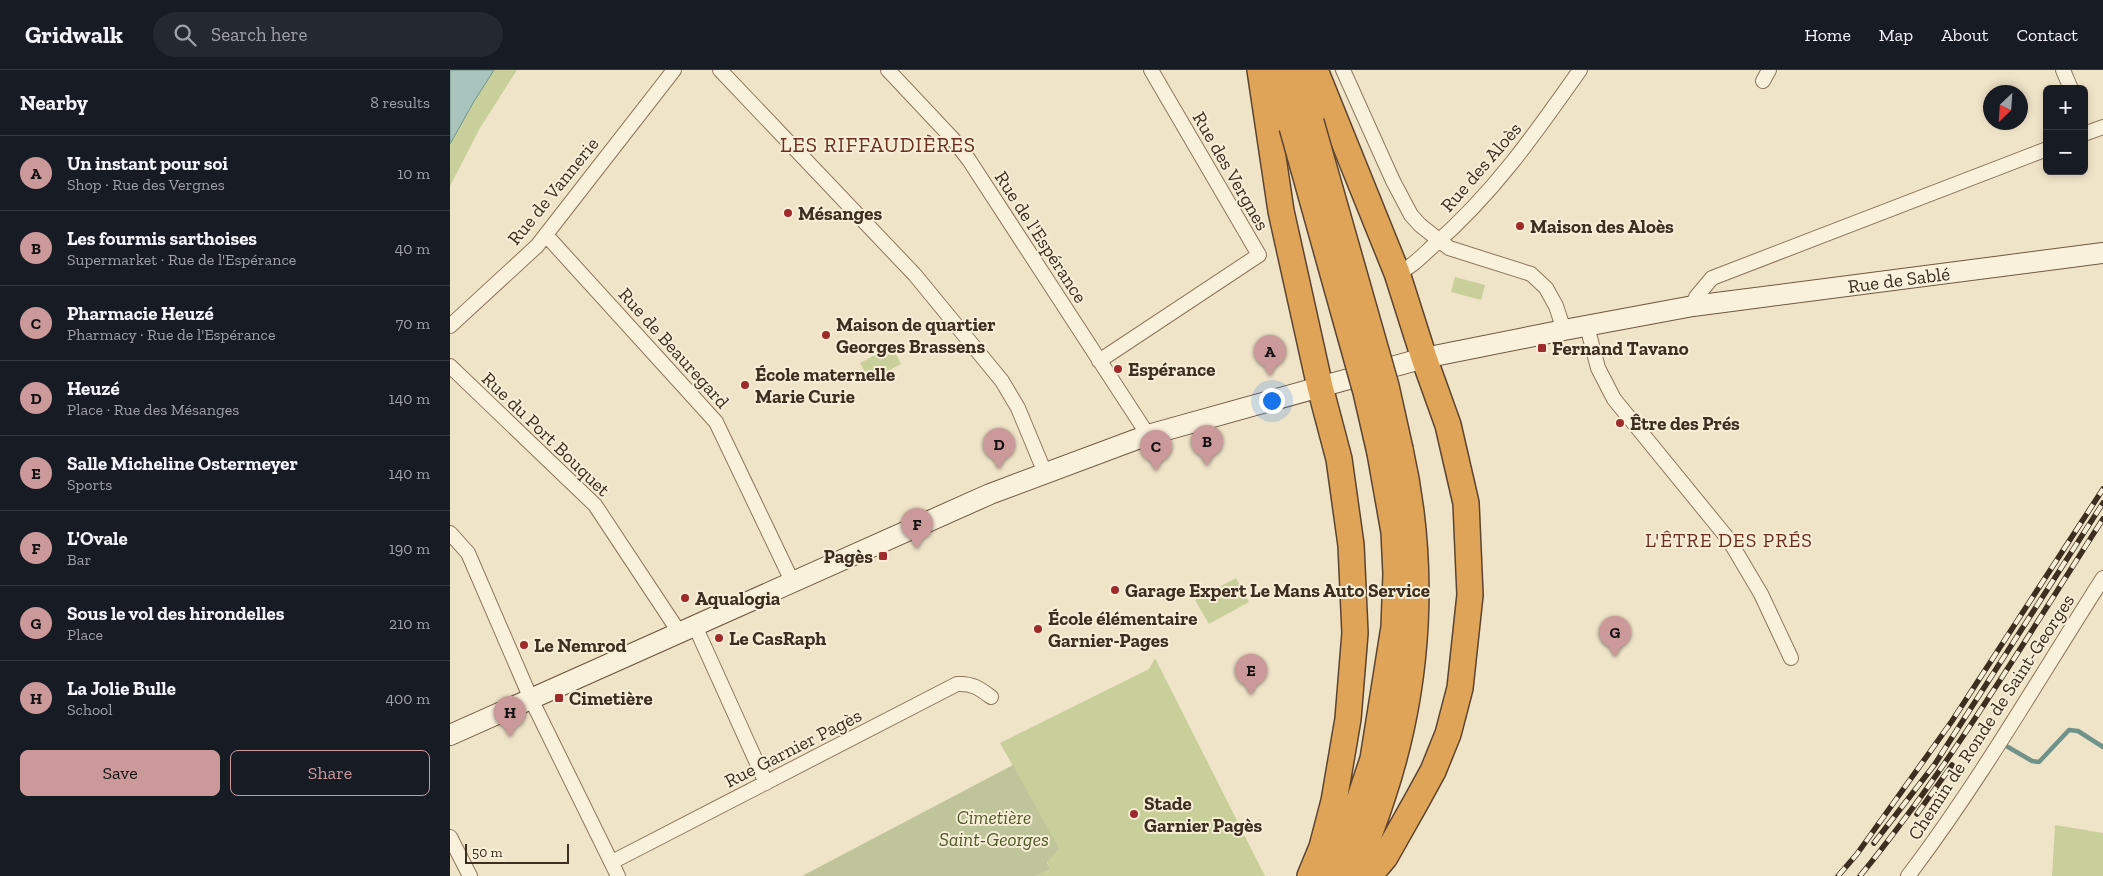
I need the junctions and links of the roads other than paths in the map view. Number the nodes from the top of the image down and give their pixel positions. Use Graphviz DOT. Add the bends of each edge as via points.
graph roads {
  1 [pos="674,70"];
  2 [pos="720,70"];
  3 [pos="888,70"];
  4 [pos="1151,70"];
  5 [pos="1260,70"];
  6 [pos="1276,70"];
  7 [pos="1298,70"];
  8 [pos="1315,70"];
  9 [pos="1343,70"];
  10 [pos="1580,70"];
  11 [pos="2063,70"];
  12 [pos="2069,85"];
  13 [pos="1302,124"];
  14 [pos="2103,127"];
  15 [pos="2088,129"];
  16 [pos="2043,151"];
  17 [pos="546,235"];
  18 [pos="1439,241"];
  19 [pos="2103,254"];
  20 [pos="1397,273"];
  21 [pos="1693,306"];
  22 [pos="450,326"];
  23 [pos="1587,326"];
  24 [pos="1564,330"];
  25 [pos="1424,358"];
  26 [pos="1099,361"];
  27 [pos="450,366"];
  28 [pos="1320,387"];
  29 [pos="1148,436"];
  30 [pos="1390,451"];
  31 [pos="1045,473"];
  32 [pos="450,534"];
  33 [pos="2103,578"];
  34 [pos="792,581"];
  35 [pos="687,629"];
  36 [pos="1791,658"];
  37 [pos="991,697"];
  38 [pos="531,698"];
  39 [pos="450,735"];
  40 [pos="766,783"];
  41 [pos="450,837"];
  42 [pos="612,862"];
  43 [pos="470,876"];
  44 [pos="618,876"];
  45 [pos="1310,876"];
  46 [pos="1327,876"];
  47 [pos="1351,876"];
  48 [pos="1369,876"];
  49 [pos="1908,876"];
  1 -- 17 [label="street, Rue de Vannerie"];
  2 -- 31 [label="street" via="915,275 1002,381 1018,408"];
  3 -- 26 [label="street, Rue de l'Espérance" via="969,160"];
  4 -- 26 [label="street, Rue des Vergnes" via="1258,255"];
  5 -- 28 [label="highway" via="1281,210"];
  6 -- 13 [label="highway"];
  7 -- 13 [label="highway"];
  8 -- 20 [label="highway"];
  9 -- 18 [label="street" via="1393,181 1412,214"];
  10 -- 18 [label="street, Rue des Aloès" via="1507,171"];
  11 -- 12 [label="street"];
  13 -- 30 [label="highway, bridge" via="1366,392"];
  14 -- 15 [label="street"];
  16 -- 21 [label="street" via="1712,278 1696,297"];
  17 -- 22 [label="street, Rue de Vannerie"];
  17 -- 34 [label="street, Rue de Beauregard" via="716,422"];
  18 -- 20 [label="street, Rue des Aloès" via="1406,270"];
  18 -- 24 [label="street" via="1449,248 1531,274 1546,288"];
  19 -- 21 [label="main road, Rue de Sablé"];
  20 -- 25 [label="highway"];
  21 -- 23 [label="main road, Rue de Sablé"];
  23 -- 24 [label="main road, Rue de Sablé"];
  23 -- 36 [label="street" via="1598,368 1614,399 1729,540 1761,594"];
  24 -- 25 [label="main road, Rue de Sablé"];
  25 -- 28 [label="main road, Rue de Sablé"];
  25 -- 48 [label="highway" via="1448,425 1466,503 1469,603 1460,688 1448,734 1433,771 1385,857"];
  26 -- 29 [label="street, Rue de l'Espérance"];
  27 -- 35 [label="street, Rue du Port Bouquet" via="595,505"];
  28 -- 29 [label="main road, Rue de Sablé"];
  28 -- 45 [label="highway" via="1339,459 1351,545 1355,633 1348,719 1334,801 1322,847"];
  29 -- 31 [label="main road, Rue de Sablé"];
  30 -- 46 [label="highway" via="1396,574 1394,627 1373,759 1356,810"];
  30 -- 47 [label="highway" via="1414,523 1417,624 1412,673 1394,762 1376,818"];
  31 -- 34 [label="main road, Rue de Sablé"];
  32 -- 38 [label="street" via="468,553"];
  33 -- 49 [label="street, Chemin de Ronde de Saint-Georges" via="1989,761"];
  34 -- 35 [label="main road, Rue de Sablé"];
  35 -- 38 [label="main road, Rue de Sablé"];
  35 -- 40 [label="street, Rue du Port Bouquet"];
  37 -- 40 [label="street, Rue Garnier Pagès" via="976,686 957,684"];
  38 -- 39 [label="main road, Rue de Sablé"];
  38 -- 42 [label="street"];
  40 -- 42 [label="street, Rue Garnier Pagès"];
  41 -- 43 [label="street"];
  42 -- 44 [label="street"];
}
